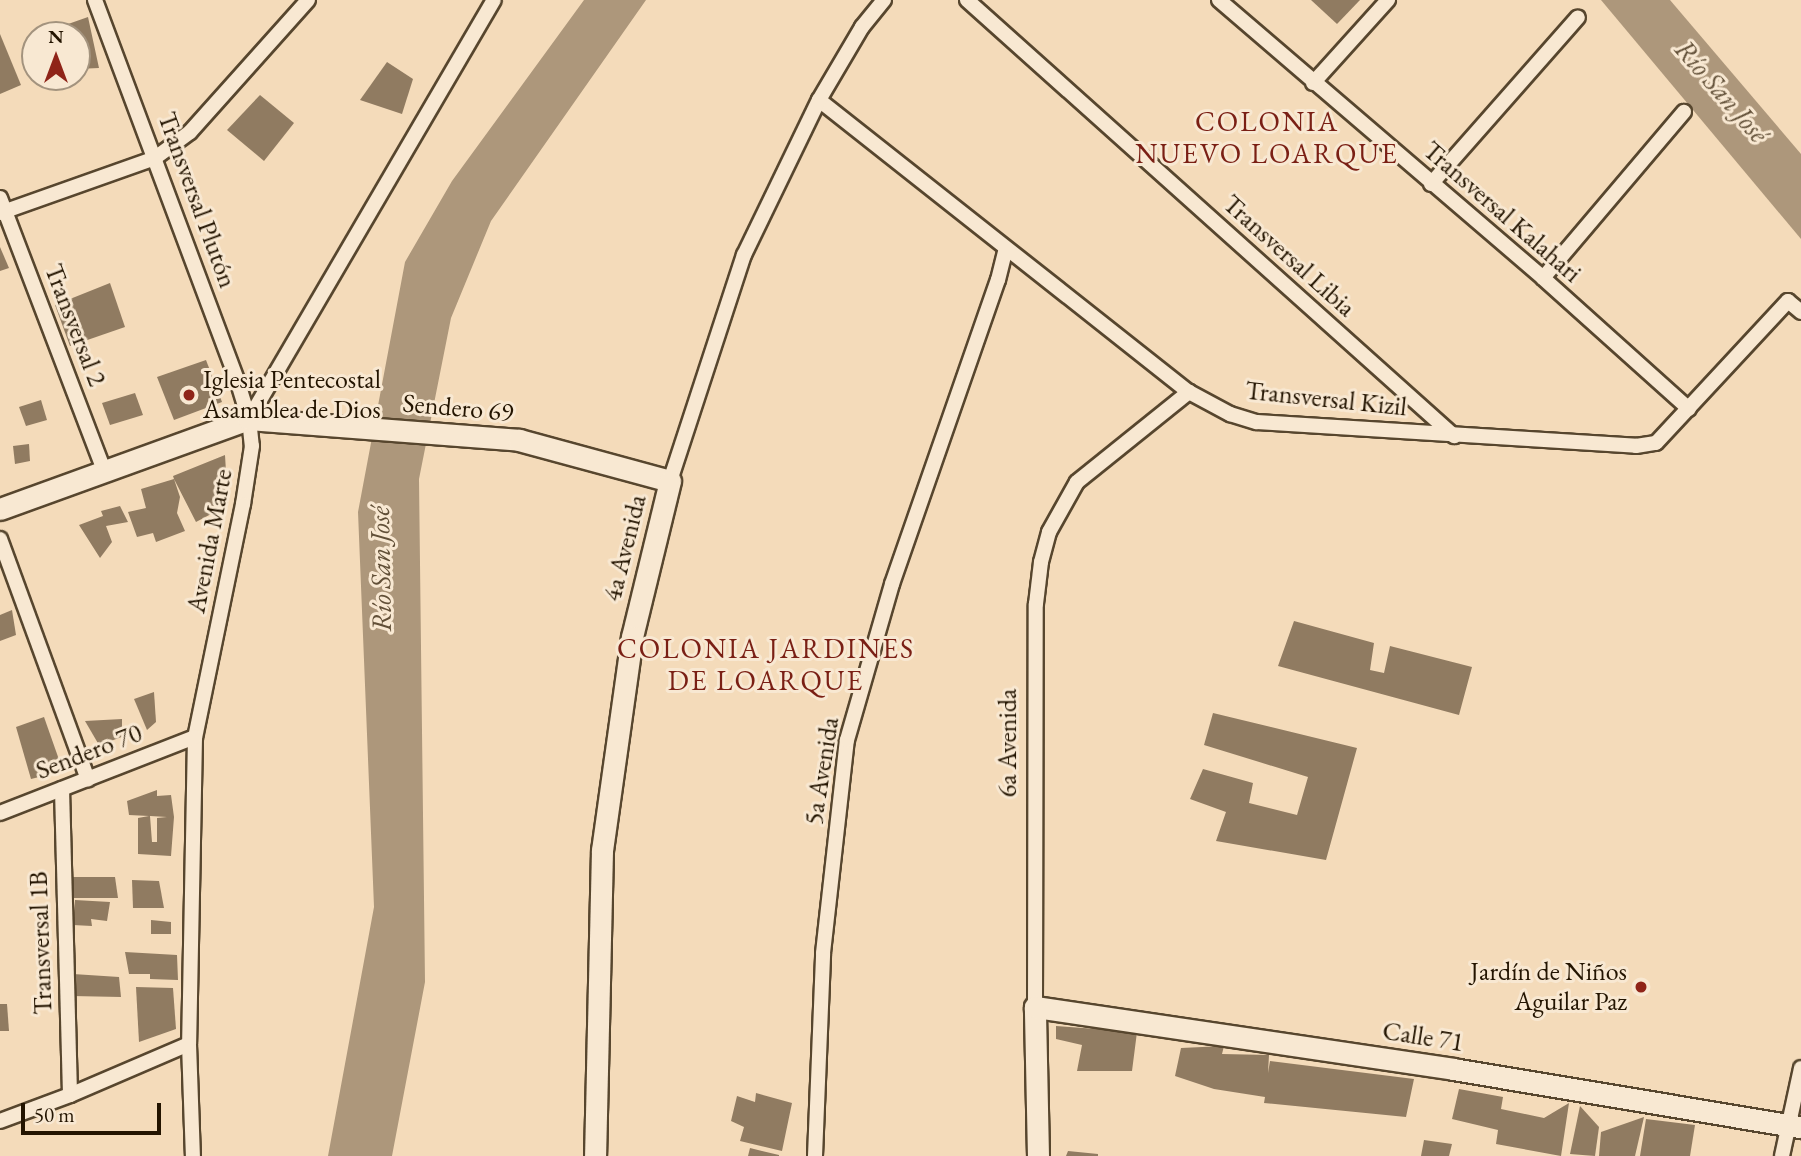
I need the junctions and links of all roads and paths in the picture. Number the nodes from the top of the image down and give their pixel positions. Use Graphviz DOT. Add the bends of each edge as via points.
graph roads {
  1 [pos="95,0"];
  2 [pos="308,0"];
  3 [pos="494,0"];
  4 [pos="884,0"];
  5 [pos="967,0"];
  6 [pos="1219,0"];
  7 [pos="1388,0"];
  8 [pos="1578,17"];
  9 [pos="1313,83"];
  10 [pos="818,100"];
  11 [pos="1684,112"];
  12 [pos="155,159"];
  13 [pos="1431,184"];
  14 [pos="2,208"];
  15 [pos="1006,249"];
  16 [pos="1543,278"];
  17 [pos="1801,312"];
  18 [pos="1189,392"];
  19 [pos="1689,409"];
  20 [pos="249,419"];
  21 [pos="1454,436"];
  22 [pos="104,470"];
  23 [pos="670,481"];
  24 [pos="0,509"];
  25 [pos="0,539"];
  26 [pos="195,737"];
  27 [pos="88,779"];
  28 [pos="62,789"];
  29 [pos="0,813"];
  30 [pos="1035,1007"];
  31 [pos="189,1044"];
  32 [pos="1801,1068"];
  33 [pos="70,1095"];
  34 [pos="0,1121"];
  35 [pos="1794,1126"];
  36 [pos="192,1156"];
  37 [pos="594,1156"];
  38 [pos="815,1156"];
  39 [pos="1038,1156"];
  40 [pos="1782,1156"];
  1 -- 12 [label="street, Transversal Plutón"];
  2 -- 12 [label="street" via="190,132"];
  3 -- 20 [label="street"];
  4 -- 10 [label="street, 4a Avenida"];
  5 -- 21 [label="street, Transversal Libia"];
  6 -- 9 [label="street, Transversal Kalahari"];
  7 -- 9 [label="street"];
  8 -- 13 [label="street"];
  9 -- 13 [label="street, Transversal Kalahari"];
  10 -- 15 [label="street, Transversal Kizil"];
  10 -- 23 [label="street, 4a Avenida" via="744,255"];
  11 -- 16 [label="street"];
  12 -- 14 [label="street"];
  12 -- 20 [label="street, Transversal Plutón"];
  13 -- 16 [label="street, Transversal Kalahari"];
  14 -- 22 [label="street, Transversal 2"];
  15 -- 18 [label="street, Transversal Kizil"];
  15 -- 38 [label="street, 5a Avenida" via="892,584 847,740 823,953"];
  16 -- 19 [label="street, Transversal Kalahari"];
  17 -- 19 [label="street, Transversal Kizil" via="1788,301"];
  18 -- 21 [label="street, Transversal Kizil" via="1230,414 1257,422"];
  18 -- 30 [label="street, 6a Avenida" via="1077,482 1049,532 1041,562 1036,604"];
  19 -- 21 [label="street, Transversal Kizil" via="1656,443 1636,446"];
  20 -- 22 [label="street, Sendero 69"];
  20 -- 23 [label="street, Sendero 69" via="519,440"];
  20 -- 26 [label="street, Avenida Marte" via="252,446 243,504"];
  22 -- 24 [label="street, Sendero 69"];
  23 -- 37 [label="street, 4a Avenida" via="632,637 602,850"];
  25 -- 27 [label="street"];
  26 -- 27 [label="street, Sendero 70"];
  26 -- 31 [label="street, Avenida Marte"];
  27 -- 28 [label="street, Sendero 70"];
  28 -- 29 [label="street, Sendero 70"];
  28 -- 33 [label="street, Transversal 1B"];
  30 -- 35 [label="street, Calle 71"];
  30 -- 39 [label="street, 6a Avenida"];
  31 -- 33 [label="street"];
  31 -- 36 [label="street, Avenida Marte"];
  32 -- 35 [label="street"];
  33 -- 34 [label="street"];
  35 -- 40 [label="street"];
}
